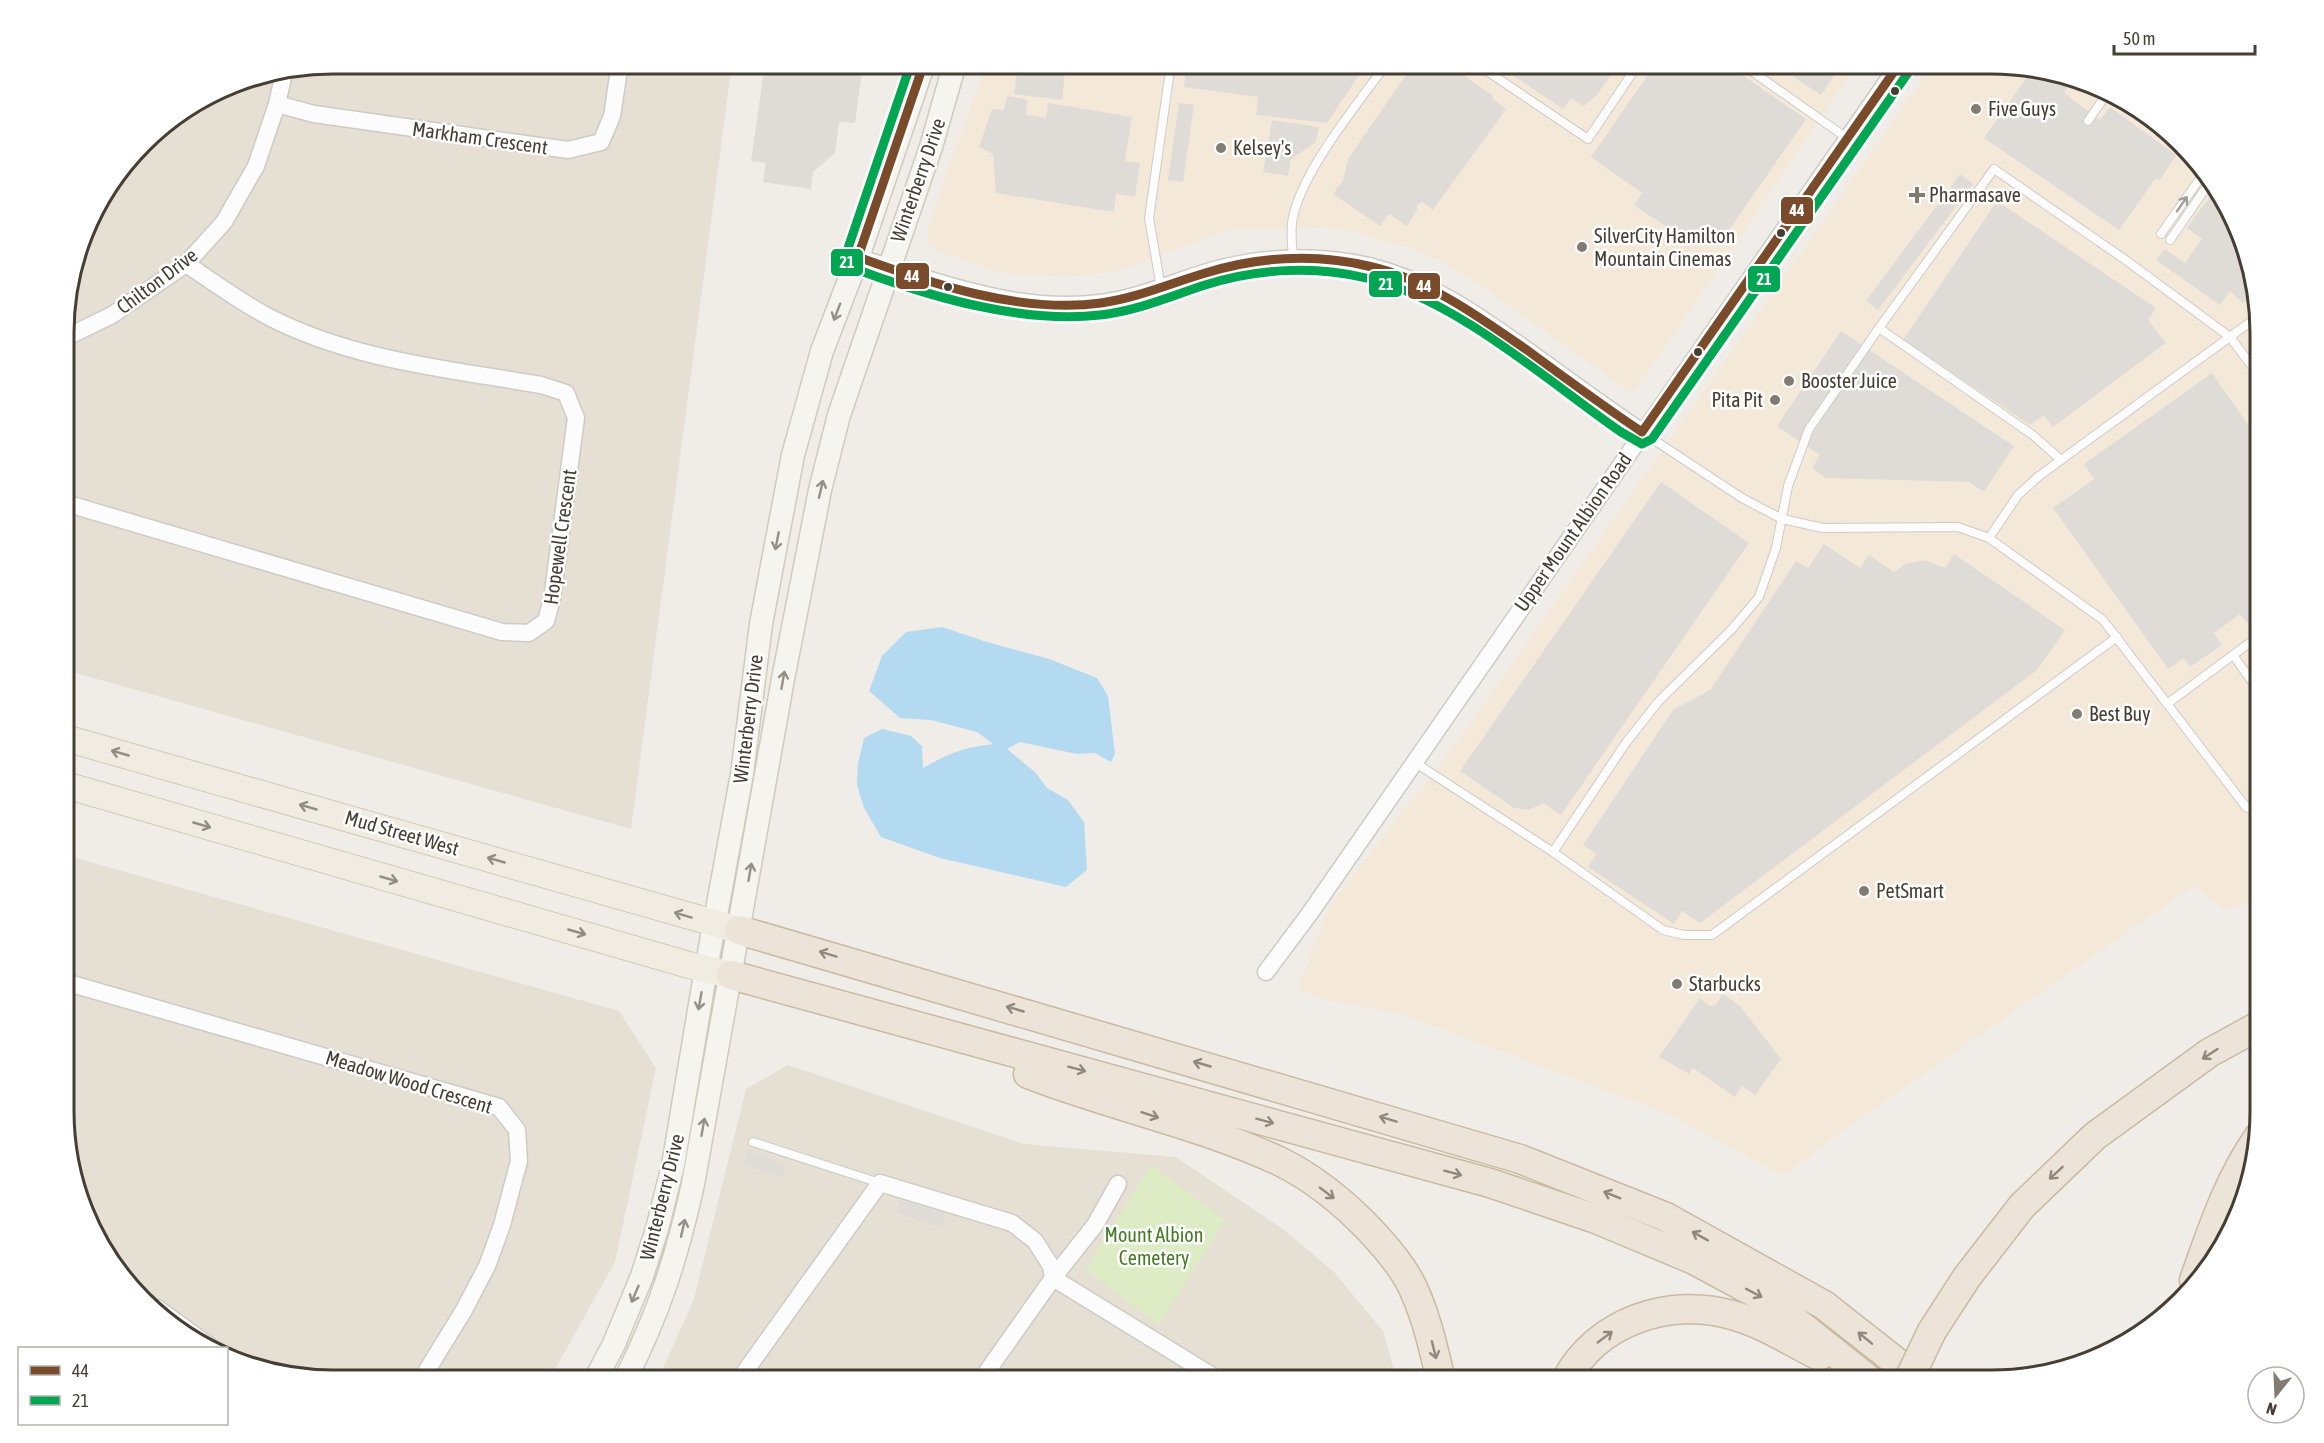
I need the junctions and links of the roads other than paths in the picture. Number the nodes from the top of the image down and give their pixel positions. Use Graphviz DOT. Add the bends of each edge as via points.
graph roads {
  1 [pos="618,74"];
  2 [pos="920,74"];
  3 [pos="952,74"];
  4 [pos="1169,74"];
  5 [pos="1379,74"];
  6 [pos="1492,74"];
  7 [pos="1632,74"];
  8 [pos="1756,74"];
  9 [pos="1892,74"];
  10 [pos="283,78"];
  11 [pos="2103,99"];
  12 [pos="277,105"];
  13 [pos="2088,121"];
  14 [pos="1847,138"];
  15 [pos="2200,179"];
  16 [pos="2206,188"];
  17 [pos="2161,234"];
  18 [pos="2170,240"];
  19 [pos="858,257"];
  20 [pos="1293,259"];
  21 [pos="186,264"];
  22 [pos="888,268"];
  23 [pos="1161,289"];
  24 [pos="2250,322"];
  25 [pos="1879,328"];
  26 [pos="74,334"];
  27 [pos="2230,337"];
  28 [pos="2250,364"];
  29 [pos="1642,432"];
  30 [pos="2061,460"];
  31 [pos="74,506"];
  32 [pos="1782,519"];
  33 [pos="1989,538"];
  34 [pos="2117,637"];
  35 [pos="2250,642"];
  36 [pos="2233,655"];
  37 [pos="2250,679"];
  38 [pos="2167,704"];
  39 [pos="74,741"];
  40 [pos="1414,762"];
  41 [pos="74,788"];
  42 [pos="2250,809"];
  43 [pos="1553,852"];
  44 [pos="727,926"];
  45 [pos="718,972"];
  46 [pos="1266,972"];
  47 [pos="74,985"];
  48 [pos="878,1015"];
  49 [pos="2250,1030"];
  50 [pos="753,1142"];
  51 [pos="2247,1153"];
  52 [pos="880,1183"];
  53 [pos="1119,1184"];
  54 [pos="2199,1265"];
  55 [pos="1053,1278"];
  56 [pos="427,1370"];
  57 [pos="600,1370"];
  58 [pos="630,1370"];
  59 [pos="746,1370"];
  60 [pos="988,1370"];
  61 [pos="1203,1370"];
  62 [pos="1439,1370"];
  63 [pos="1574,1370"];
  64 [pos="1846,1370"];
  65 [pos="1853,1370"];
  66 [pos="1903,1370"];
  67 [pos="1916,1370"];
  1 -- 12 [label="street, Markham Crescent" via="612,116 602,142 568,150 314,114"];
  2 -- 19 [label="street, Winterberry Drive"];
  3 -- 22 [label="street, Winterberry Drive" via="931,147"];
  4 -- 23 [label="lane" via="1149,218"];
  5 -- 20 [label="lane" via="1316,164 1298,200 1292,220"];
  6 -- 7 [label="lane" via="1588,138"];
  8 -- 14 [label="lane"];
  9 -- 14 [label="street, Upper Mount Albion Road"];
  10 -- 12 [label="street, Chilton Drive"];
  11 -- 13 [label="lane"];
  12 -- 21 [label="street, Chilton Drive" via="256,166 224,222"];
  14 -- 29 [label="street, Upper Mount Albion Road"];
  17 -- 15 [label="lane, one-way"];
  16 -- 18 [label="lane"];
  19 -- 22 [label="street"];
  19 -- 44 [label="street, Winterberry Drive, one-way" via="822,351 793,455 761,624"];
  20 -- 23 [label="street" via="1226,267"];
  20 -- 29 [label="street" via="1368,266 1436,290"];
  21 -- 26 [label="street, Chilton Drive" via="112,315"];
  21 -- 31 [label="street, Hopewell Crescent" via="267,316 376,357 541,385 567,393 576,418 546,621 529,633 502,632"];
  22 -- 23 [label="street" via="997,299 1038,304 1100,303"];
  44 -- 22 [label="street, Winterberry Drive, one-way" via="783,679 820,490 839,415"];
  24 -- 27 [label="lane"];
  25 -- 27 [label="lane" via="1994,169"];
  25 -- 30 [label="lane" via="2034,436"];
  25 -- 32 [label="lane" via="1809,429 1788,486"];
  27 -- 28 [label="lane"];
  27 -- 30 [label="lane"];
  29 -- 32 [label="lane" via="1742,498"];
  29 -- 40 [label="street, Upper Mount Albion Road"];
  30 -- 33 [label="lane" via="2018,495"];
  32 -- 33 [label="lane" via="1823,528 1958,527"];
  32 -- 43 [label="lane" via="1760,597 1658,702"];
  33 -- 34 [label="lane" via="2103,620"];
  34 -- 38 [label="lane"];
  34 -- 43 [label="lane" via="1712,935 1663,930"];
  35 -- 36 [label="lane"];
  36 -- 37 [label="lane"];
  36 -- 38 [label="lane"];
  38 -- 42 [label="lane"];
  44 -- 39 [label="main road, Mud Street West, one-way"];
  40 -- 43 [label="lane"];
  40 -- 46 [label="street, Upper Mount Albion Road"];
  41 -- 45 [label="main road, one-way"];
  44 -- 45 [label="street, Winterberry Drive"];
  66 -- 44 [label="highway, one-way" via="1824,1305 1666,1217 1520,1159"];
  45 -- 48 [label="highway"];
  45 -- 57 [label="street, Winterberry Drive, one-way" via="657,1229 642,1276"];
  58 -- 45 [label="street, Winterberry Drive, one-way" via="663,1296 693,1184"];
  47 -- 56 [label="street, Meadow Wood Crescent" via="499,1107 517,1130 519,1161 502,1225 487,1266"];
  48 -- 62 [label="highway, one-way" via="1047,1081 1280,1162 1355,1215 1386,1247 1411,1283"];
  48 -- 65 [label="highway, one-way" via="1490,1183 1596,1219 1694,1260 1770,1301"];
  49 -- 67 [label="highway, one-way, bridge" via="2209,1053 2095,1136 2022,1206 1967,1277 1932,1331"];
  50 -- 52 [label="lane"];
  51 -- 54 [label="highway" via="2218,1211"];
  52 -- 55 [label="street" via="1012,1222 1035,1241 1051,1266"];
  52 -- 59 [label="street"];
  53 -- 55 [label="street" via="1095,1225"];
  55 -- 60 [label="street"];
  55 -- 61 [label="street"];
  63 -- 64 [label="highway, one-way" via="1591,1348 1621,1325 1651,1313 1676,1309 1732,1314"];
}
